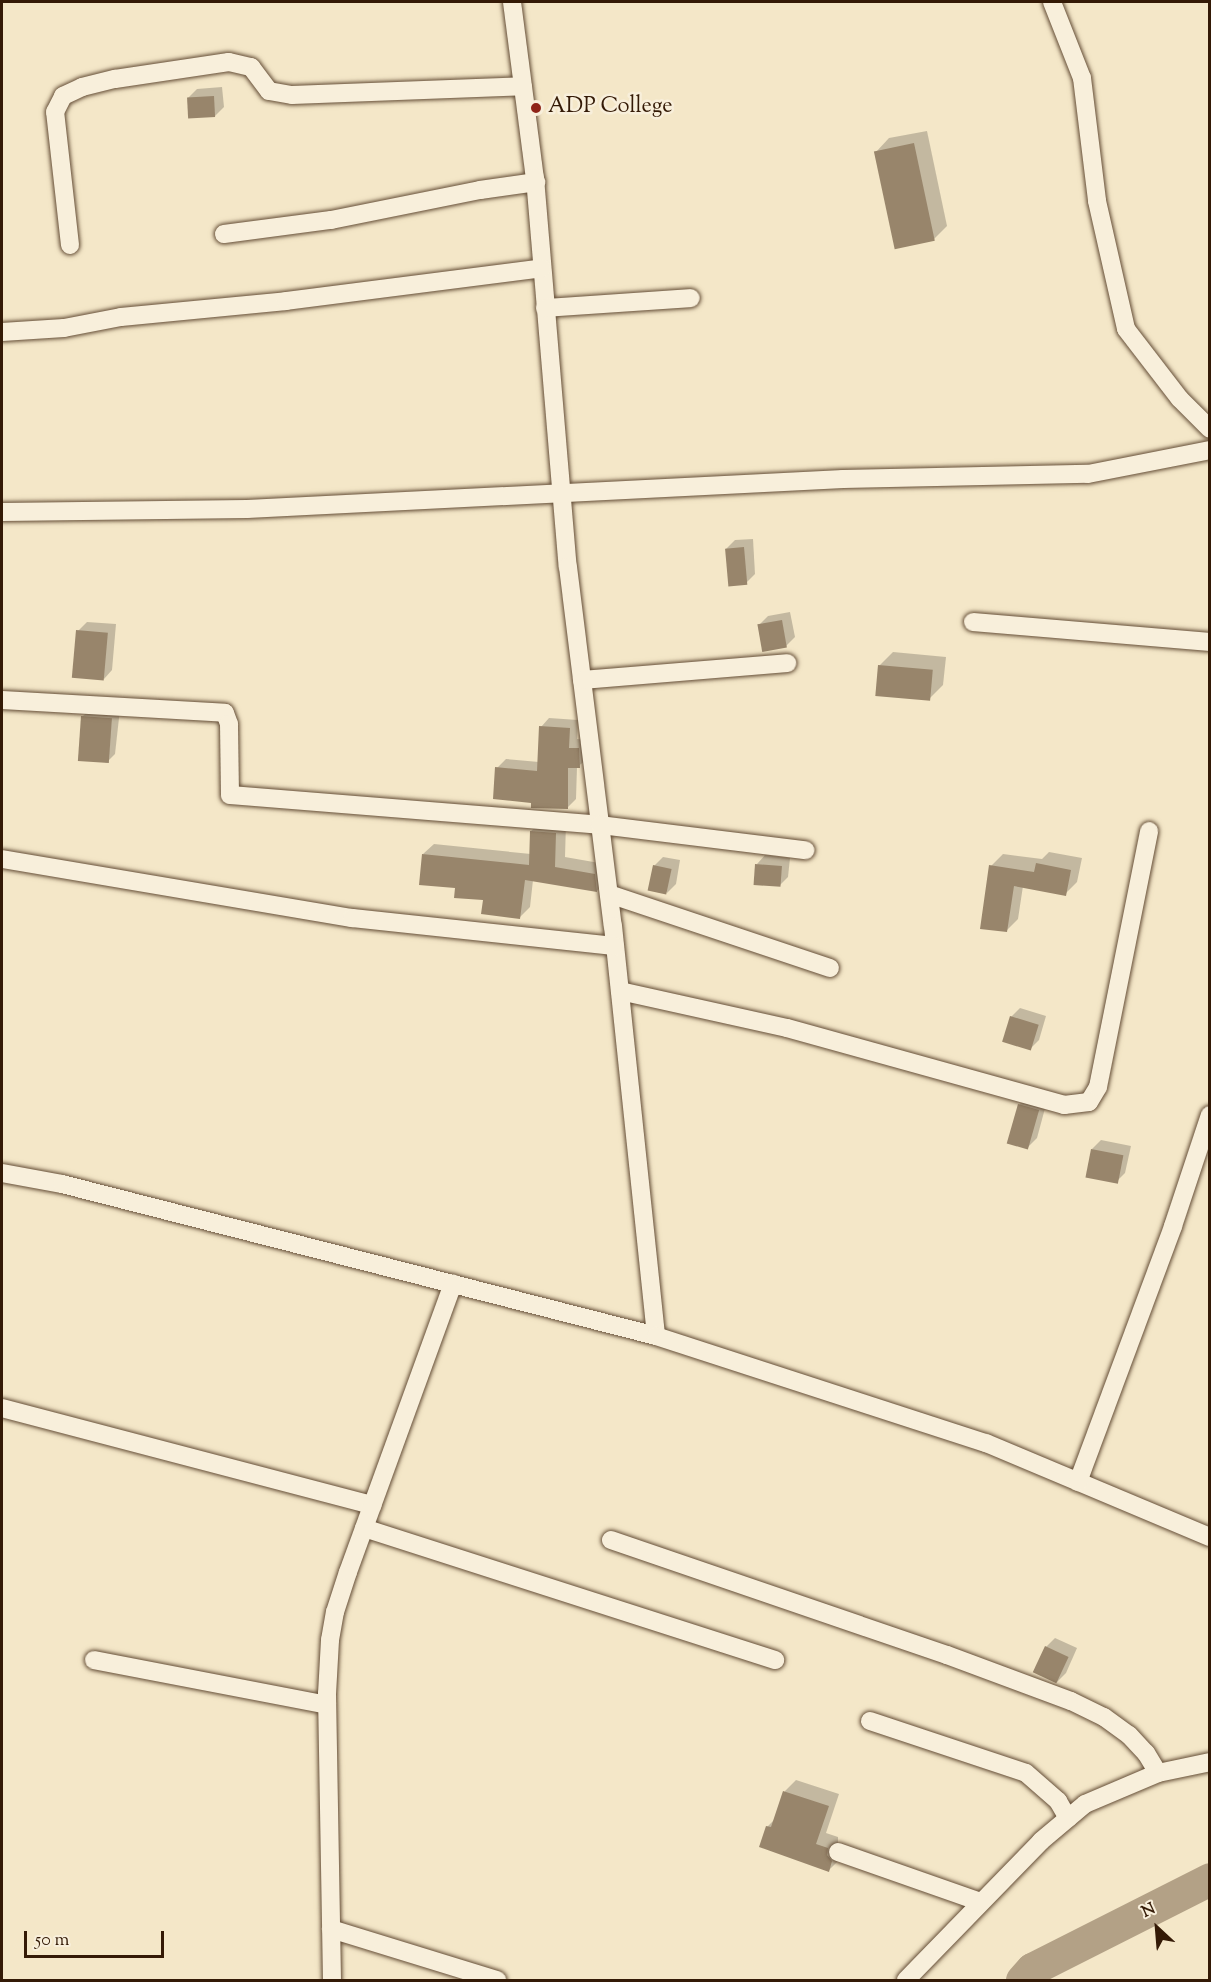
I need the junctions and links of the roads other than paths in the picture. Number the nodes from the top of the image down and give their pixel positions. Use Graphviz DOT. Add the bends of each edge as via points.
graph roads {
  1 [pos="512,2"];
  2 [pos="1052,2"];
  3 [pos="523,86"];
  4 [pos="536,182"];
  5 [pos="224,234"];
  6 [pos="70,245"];
  7 [pos="542,268"];
  8 [pos="691,298"];
  9 [pos="545,308"];
  10 [pos="2,332"];
  11 [pos="1209,429"];
  12 [pos="1209,450"];
  13 [pos="561,491"];
  14 [pos="2,512"];
  15 [pos="974,622"];
  16 [pos="1209,642"];
  17 [pos="787,663"];
  18 [pos="582,680"];
  19 [pos="2,700"];
  20 [pos="600,825"];
  21 [pos="1149,831"];
  22 [pos="805,850"];
  23 [pos="2,859"];
  24 [pos="609,894"];
  25 [pos="615,946"];
  26 [pos="830,968"];
  27 [pos="620,992"];
  28 [pos="1209,1115"];
  29 [pos="2,1173"];
  30 [pos="453,1284"];
  31 [pos="656,1336"];
  32 [pos="2,1408"];
  33 [pos="1078,1482"];
  34 [pos="372,1504"];
  35 [pos="364,1528"];
  36 [pos="1209,1537"];
  37 [pos="611,1540"];
  38 [pos="94,1660"];
  39 [pos="775,1660"];
  40 [pos="327,1705"];
  41 [pos="870,1721"];
  42 [pos="1209,1762"];
  43 [pos="1158,1773"];
  44 [pos="1068,1818"];
  45 [pos="838,1852"];
  46 [pos="981,1902"];
  47 [pos="331,1929"];
  48 [pos="332,1980"];
  49 [pos="497,1980"];
  50 [pos="906,1980"];
  1 -- 3 [label="street"];
  2 -- 11 [label="street" via="1082,78 1097,201 1126,330"];
  3 -- 4 [label="street"];
  3 -- 6 [label="street" via="292,95 269,91 251,67 228,62 82,87 63,96 56,112"];
  4 -- 5 [label="street" via="331,220"];
  4 -- 7 [label="street"];
  7 -- 9 [label="street"];
  7 -- 10 [label="street" via="286,301 121,317 64,328"];
  8 -- 9 [label="street"];
  9 -- 13 [label="street"];
  12 -- 13 [label="street" via="1088,474"];
  13 -- 14 [label="street" via="247,509"];
  13 -- 18 [label="street"];
  15 -- 16 [label="street"];
  17 -- 18 [label="street"];
  18 -- 20 [label="street"];
  19 -- 20 [label="street" via="225,713 229,724 230,795"];
  20 -- 22 [label="street"];
  20 -- 24 [label="street"];
  21 -- 27 [label="street" via="1098,1087 1089,1102 1064,1105 787,1028"];
  23 -- 25 [label="street" via="352,918"];
  24 -- 25 [label="street"];
  24 -- 26 [label="street"];
  25 -- 27 [label="street"];
  27 -- 31 [label="street"];
  28 -- 33 [label="street" via="1173,1226"];
  29 -- 30 [label="street" via="63,1184"];
  30 -- 31 [label="street"];
  30 -- 34 [label="street"];
  31 -- 33 [label="street" via="986,1443"];
  32 -- 34 [label="street"];
  33 -- 36 [label="street"];
  34 -- 35 [label="street"];
  35 -- 39 [label="street"];
  35 -- 40 [label="street" via="335,1612"];
  37 -- 43 [label="street" via="1071,1701 1129,1735"];
  38 -- 40 [label="street"];
  40 -- 47 [label="street"];
  41 -- 44 [label="street" via="1026,1773 1058,1801"];
  42 -- 43 [label="street"];
  43 -- 44 [label="street" via="1085,1804"];
  44 -- 46 [label="street"];
  45 -- 46 [label="street"];
  46 -- 50 [label="street"];
  47 -- 48 [label="street"];
  47 -- 49 [label="street"];
}
